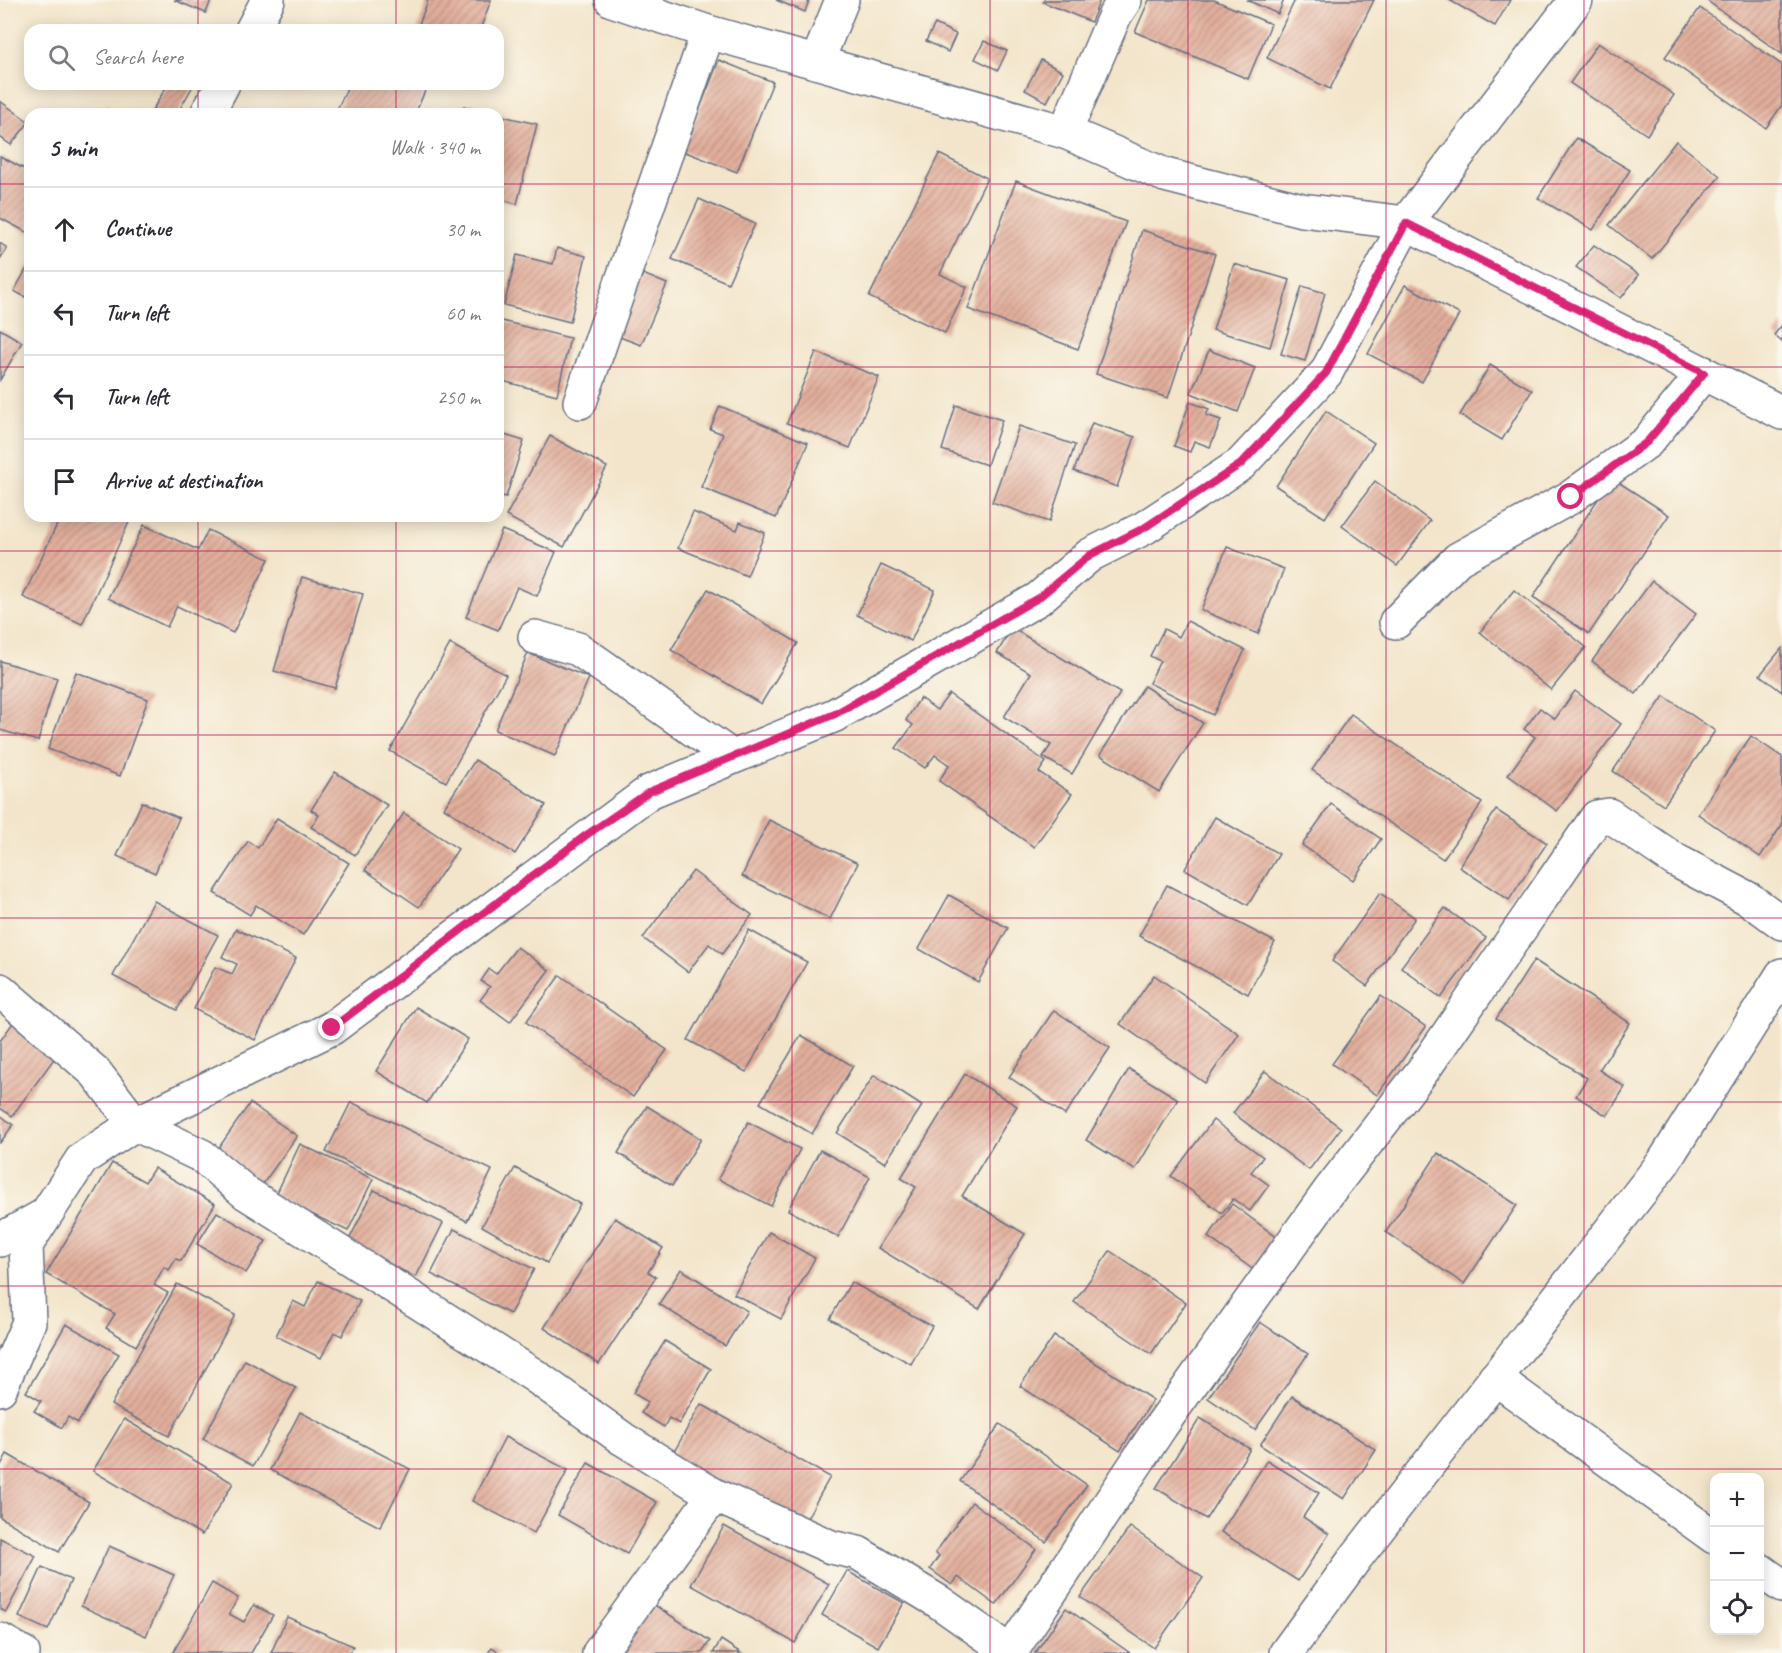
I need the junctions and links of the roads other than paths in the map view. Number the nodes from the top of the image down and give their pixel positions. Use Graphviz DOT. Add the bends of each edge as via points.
graph roads {
  1 [pos="268,0"];
  2 [pos="612,0"];
  3 [pos="842,0"];
  4 [pos="1125,0"];
  5 [pos="1576,0"];
  6 [pos="255,24"];
  7 [pos="708,33"];
  8 [pos="817,62"];
  9 [pos="220,90"];
  10 [pos="210,108"];
  11 [pos="1065,132"];
  12 [pos="1406,223"];
  13 [pos="1704,373"];
  14 [pos="580,402"];
  15 [pos="1782,413"];
  16 [pos="1396,622"];
  17 [pos="535,637"];
  18 [pos="731,756"];
  19 [pos="1782,922"];
  20 [pos="1782,975"];
  21 [pos="0,990"];
  22 [pos="135,1124"];
  23 [pos="49,1213"];
  24 [pos="0,1240"];
  25 [pos="1495,1377"];
  26 [pos="0,1389"];
  27 [pos="714,1495"];
  28 [pos="1710,1534"];
  29 [pos="1764,1573"];
  30 [pos="1782,1586"];
  31 [pos="0,1640"];
  32 [pos="601,1652"];
  33 [pos="23,1653"];
  34 [pos="1010,1653"];
  35 [pos="1286,1653"];
  1 -- 6 [label="street"];
  2 -- 7 [label="street"];
  3 -- 8 [label="street"];
  4 -- 11 [label="street"];
  5 -- 12 [label="street"];
  7 -- 8 [label="street"];
  7 -- 14 [label="street"];
  8 -- 11 [label="street"];
  9 -- 10 [label="street"];
  11 -- 12 [label="street" via="1165,175 1302,210"];
  12 -- 13 [label="street"];
  12 -- 18 [label="street" via="1326,373 1241,464 1144,528 1090,555 1038,598 835,714"];
  13 -- 15 [label="street"];
  13 -- 16 [label="street" via="1647,442 1571,497 1458,559"];
  17 -- 18 [label="street" via="578,649"];
  18 -- 22 [label="street" via="649,792 332,1028"];
  19 -- 34 [label="street" via="1749,899 1675,860 1609,815 1597,817 1424,1069 1330,1190 1161,1426"];
  20 -- 25 [label="street" via="1663,1163"];
  21 -- 22 [label="street" via="95,1072"];
  22 -- 23 [label="street" via="82,1159"];
  22 -- 27 [label="street" via="202,1156 246,1193"];
  23 -- 24 [label="street"];
  23 -- 26 [label="street" via="26,1245 29,1322"];
  25 -- 28 [label="street"];
  25 -- 35 [label="street"];
  27 -- 32 [label="street"];
  27 -- 34 [label="street" via="831,1547 858,1553 939,1602"];
  29 -- 30 [label="street"];
  31 -- 33 [label="street"];
}
